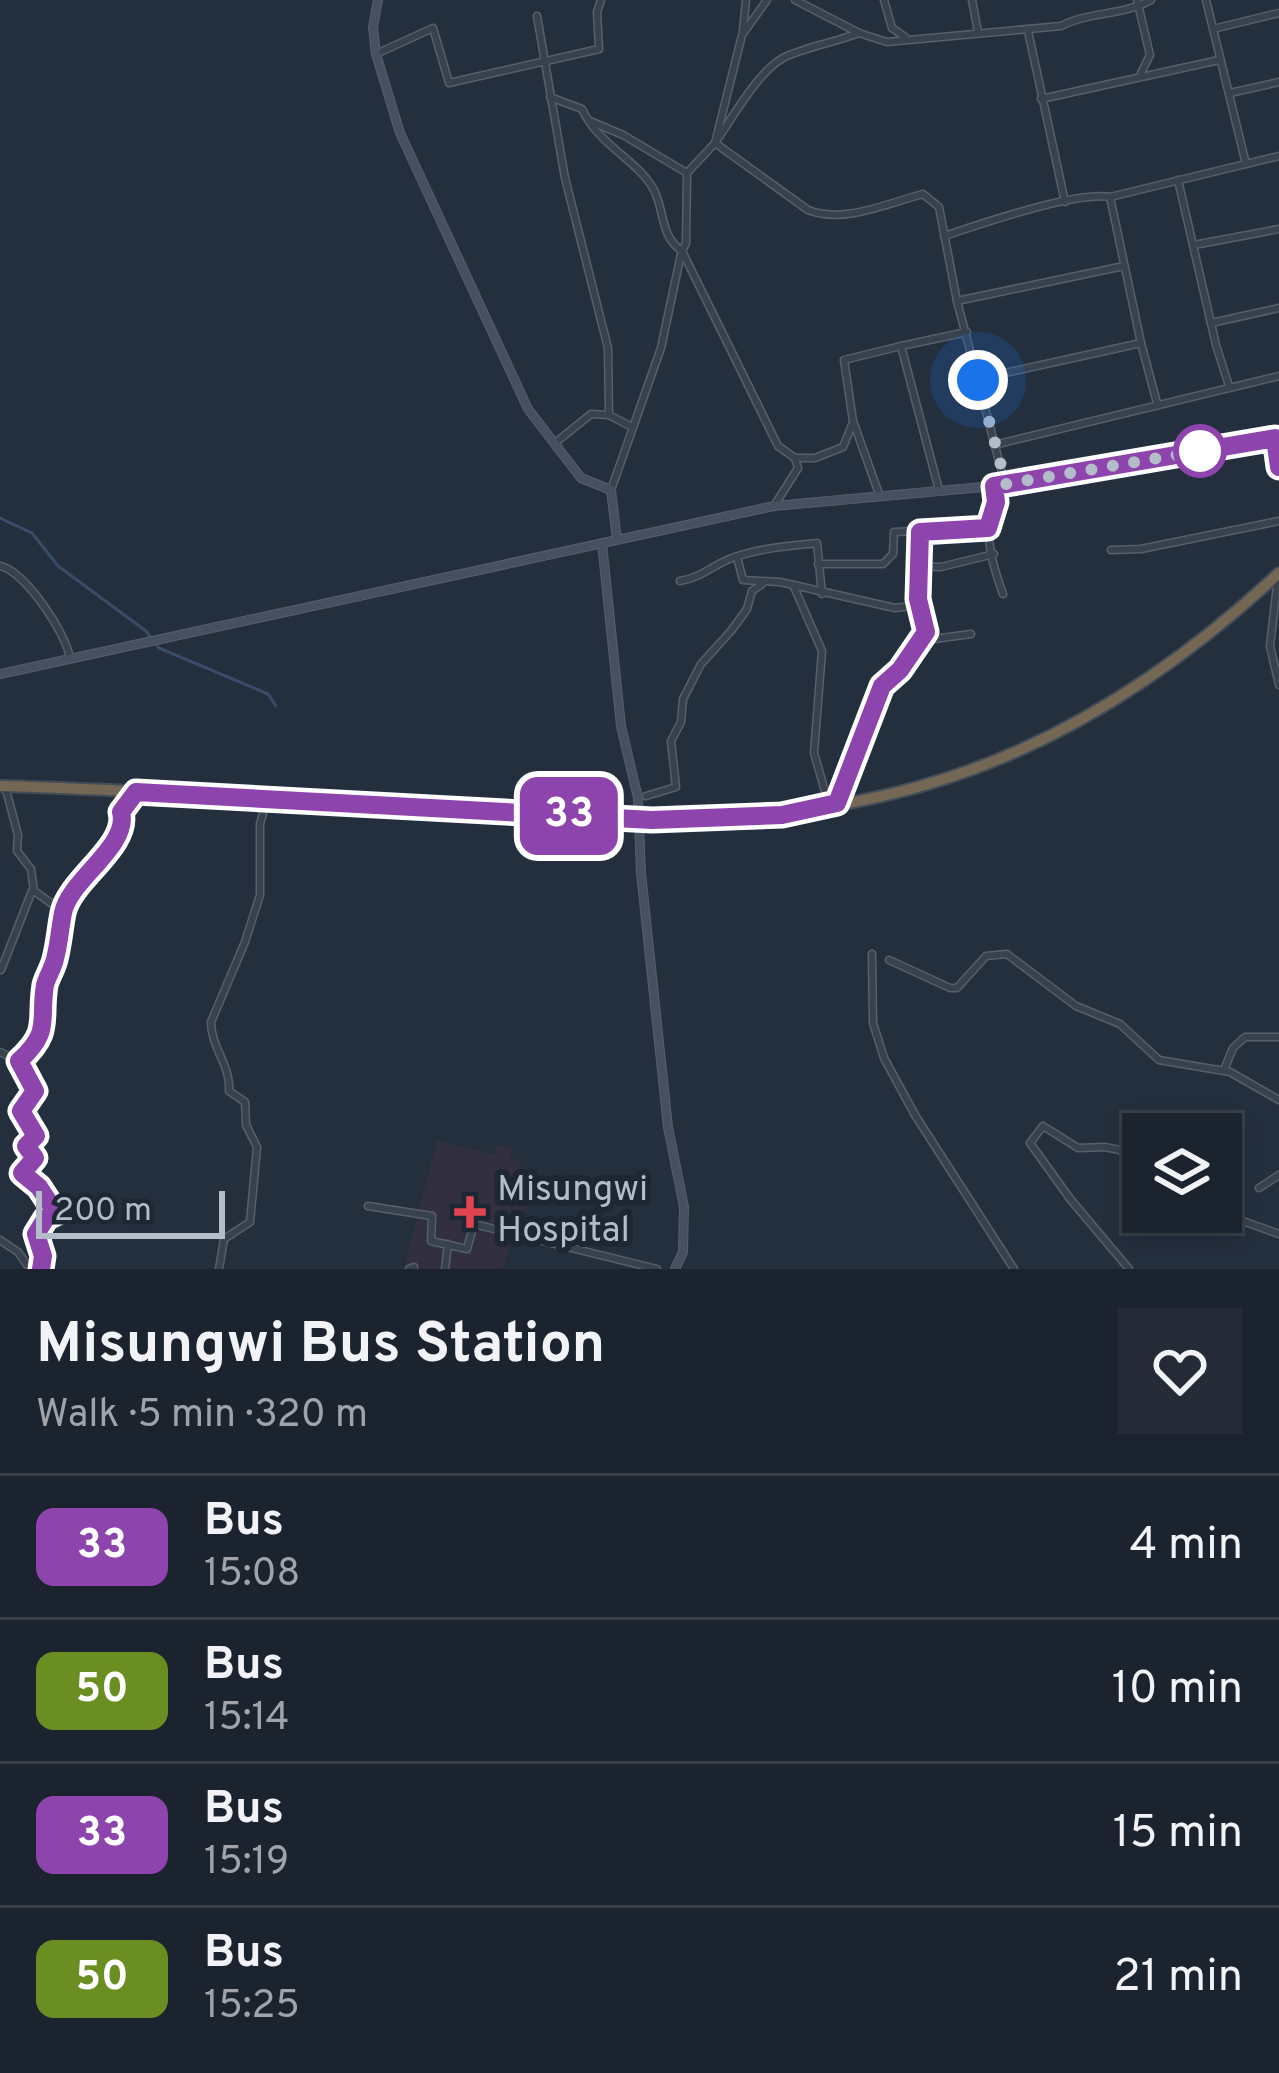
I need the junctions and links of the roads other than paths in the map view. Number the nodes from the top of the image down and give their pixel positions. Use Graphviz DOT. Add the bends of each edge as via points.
graph roads {
  1 [pos="378,0"];
  2 [pos="601,0"];
  3 [pos="746,0"];
  4 [pos="767,0"];
  5 [pos="795,0"];
  6 [pos="884,0"];
  7 [pos="972,0"];
  8 [pos="1150,0"];
  9 [pos="1206,0"];
  10 [pos="1138,4"];
  11 [pos="1279,13"];
  12 [pos="537,16"];
  13 [pos="1212,29"];
  14 [pos="1028,31"];
  15 [pos="859,33"];
  16 [pos="978,33"];
  17 [pos="742,35"];
  18 [pos="904,38"];
  19 [pos="376,54"];
  20 [pos="1219,60"];
  21 [pos="543,63"];
  22 [pos="1139,76"];
  23 [pos="1279,82"];
  24 [pos="1229,93"];
  25 [pos="550,97"];
  26 [pos="1041,99"];
  27 [pos="587,120"];
  28 [pos="715,143"];
  29 [pos="1279,156"];
  30 [pos="1246,164"];
  31 [pos="687,173"];
  32 [pos="1178,180"];
  33 [pos="1109,197"];
  34 [pos="1065,202"];
  35 [pos="1279,229"];
  36 [pos="944,236"];
  37 [pos="1193,245"];
  38 [pos="682,251"];
  39 [pos="1125,266"];
  40 [pos="957,301"];
  41 [pos="1279,308"];
  42 [pos="1211,323"];
  43 [pos="967,332"];
  44 [pos="1142,343"];
  45 [pos="901,346"];
  46 [pos="1279,376"];
  47 [pos="978,380"];
  48 [pos="1229,387"];
  49 [pos="1157,405"];
  50 [pos="609,415"];
  51 [pos="853,421"];
  52 [pos="632,427"];
  53 [pos="1277,437"];
  54 [pos="555,442"];
  55 [pos="994,445"];
  56 [pos="795,458"];
  57 [pos="1279,467"];
  58 [pos="1006,484"];
  59 [pos="994,486"];
  60 [pos="610,490"];
  61 [pos="938,490"];
  62 [pos="879,494"];
  63 [pos="774,506"];
  64 [pos="1279,521"];
  65 [pos="988,528"];
  66 [pos="920,532"];
  67 [pos="617,540"];
  68 [pos="602,543"];
  69 [pos="1111,550"];
  70 [pos="994,554"];
  71 [pos="736,556"];
  72 [pos="818,564"];
  73 [pos="0,566"];
  74 [pos="916,566"];
  75 [pos="1279,573"];
  76 [pos="680,581"];
  77 [pos="762,584"];
  78 [pos="794,587"];
  79 [pos="1004,594"];
  80 [pos="822,595"];
  81 [pos="919,605"];
  82 [pos="926,632"];
  83 [pos="970,634"];
  84 [pos="70,658"];
  85 [pos="0,674"];
  86 [pos="1279,685"];
  87 [pos="2,786"];
  88 [pos="136,792"];
  89 [pos="646,796"];
  90 [pos="267,799"];
  91 [pos="833,804"];
  92 [pos="638,819"];
  93 [pos="33,887"];
  94 [pos="62,911"];
  95 [pos="872,954"];
  96 [pos="890,960"];
  97 [pos="0,970"];
  98 [pos="1279,1037"];
  99 [pos="0,1052"];
  100 [pos="19,1061"];
  101 [pos="1224,1070"];
  102 [pos="1279,1100"];
  103 [pos="1122,1151"];
  104 [pos="1279,1174"];
  105 [pos="1259,1188"];
  106 [pos="368,1206"];
  107 [pos="1242,1222"];
  108 [pos="1279,1234"];
  109 [pos="0,1240"];
  110 [pos="448,1244"];
  111 [pos="29,1269"];
  112 [pos="41,1269"];
  113 [pos="219,1269"];
  114 [pos="445,1269"];
  115 [pos="657,1269"];
  116 [pos="675,1269"];
  117 [pos="1014,1269"];
  118 [pos="1129,1269"];
  1 -- 19 [label="street"];
  2 -- 21 [label="street" via="599,49"];
  3 -- 17 [label="street"];
  4 -- 17 [label="street"];
  5 -- 15 [label="street"];
  6 -- 18 [label="street"];
  7 -- 16 [label="street"];
  8 -- 10 [label="street"];
  9 -- 13 [label="street"];
  10 -- 14 [label="street"];
  10 -- 22 [label="street" via="1150,56"];
  11 -- 13 [label="street"];
  12 -- 21 [label="street"];
  13 -- 20 [label="street"];
  14 -- 16 [label="street"];
  14 -- 26 [label="street"];
  15 -- 18 [label="street"];
  15 -- 28 [label="street" via="768,68"];
  16 -- 18 [label="street"];
  17 -- 28 [label="street"];
  19 -- 21 [label="street" via="434,28 449,83"];
  19 -- 54 [label="street" via="400,133 528,409"];
  20 -- 22 [label="street"];
  20 -- 24 [label="street"];
  21 -- 25 [label="street"];
  22 -- 26 [label="street"];
  23 -- 24 [label="street"];
  24 -- 30 [label="street"];
  25 -- 27 [label="street" via="582,109"];
  25 -- 50 [label="street" via="608,348"];
  26 -- 34 [label="street"];
  27 -- 31 [label="street"];
  27 -- 38 [label="street" via="650,184 663,227"];
  28 -- 31 [label="street"];
  28 -- 36 [label="street" via="824,216 930,196"];
  29 -- 30 [label="street"];
  30 -- 32 [label="street"];
  31 -- 38 [label="street"];
  32 -- 33 [label="street"];
  32 -- 37 [label="street"];
  33 -- 34 [label="street"];
  33 -- 39 [label="street"];
  34 -- 36 [label="street"];
  35 -- 37 [label="street"];
  36 -- 40 [label="street"];
  37 -- 42 [label="street"];
  38 -- 52 [label="street" via="661,348"];
  38 -- 56 [label="street" via="778,446"];
  39 -- 40 [label="street"];
  39 -- 44 [label="street"];
  40 -- 43 [label="street"];
  41 -- 42 [label="street"];
  42 -- 48 [label="street"];
  43 -- 45 [label="street"];
  43 -- 47 [label="street"];
  44 -- 47 [label="street"];
  44 -- 49 [label="street"];
  45 -- 51 [label="street" via="844,360"];
  45 -- 61 [label="street"];
  46 -- 48 [label="street"];
  47 -- 55 [label="street"];
  48 -- 49 [label="street"];
  49 -- 55 [label="street"];
  50 -- 52 [label="street"];
  50 -- 54 [label="street" via="591,414"];
  51 -- 56 [label="street" via="843,447"];
  51 -- 62 [label="street"];
  52 -- 60 [label="street"];
  53 -- 57 [label="street"];
  53 -- 58 [label="street"];
  54 -- 60 [label="street" via="580,478"];
  55 -- 58 [label="street"];
  56 -- 63 [label="street" via="798,468"];
  58 -- 59 [label="street"];
  59 -- 61 [label="street"];
  59 -- 65 [label="street"];
  60 -- 67 [label="street"];
  61 -- 62 [label="street"];
  62 -- 63 [label="street"];
  63 -- 67 [label="street"];
  64 -- 69 [label="street"];
  65 -- 66 [label="street"];
  65 -- 70 [label="street"];
  66 -- 72 [label="street" via="894,532 884,564"];
  66 -- 74 [label="street"];
  67 -- 68 [label="street"];
  68 -- 84 [label="street"];
  68 -- 92 [label="street"];
  70 -- 74 [label="street"];
  70 -- 79 [label="street"];
  71 -- 72 [label="street" via="818,543"];
  71 -- 76 [label="street"];
  71 -- 77 [label="street" via="743,580"];
  72 -- 80 [label="street"];
  73 -- 84 [label="street" via="58,622"];
  74 -- 81 [label="street"];
  75 -- 86 [label="street" via="1270,646"];
  75 -- 91 [label="highway" via="1208,637 1076,722 969,771"];
  77 -- 78 [label="street"];
  77 -- 89 [label="street" via="683,699 671,741 676,788"];
  78 -- 80 [label="street"];
  78 -- 91 [label="street" via="822,651 814,753"];
  80 -- 81 [label="street"];
  81 -- 82 [label="street"];
  82 -- 83 [label="street" via="934,639"];
  82 -- 91 [label="street" via="882,686"];
  84 -- 85 [label="street"];
  87 -- 88 [label="highway"];
  87 -- 93 [label="street"];
  88 -- 90 [label="highway"];
  88 -- 94 [label="street" via="121,812 118,837"];
  90 -- 92 [label="highway"];
  90 -- 113 [label="street" via="260,896 211,1022 257,1147 250,1222 224,1239"];
  91 -- 92 [label="highway" via="782,815"];
  92 -- 116 [label="street" via="668,1127 684,1207"];
  93 -- 94 [label="street"];
  93 -- 97 [label="street"];
  94 -- 100 [label="street" via="44,1027"];
  95 -- 117 [label="street" via="873,1023 884,1058"];
  96 -- 101 [label="street" via="957,988 986,956 1007,954 1076,1006 1120,1024 1160,1060"];
  98 -- 101 [label="street" via="1245,1037"];
  99 -- 100 [label="street"];
  100 -- 112 [label="street" via="35,1091 21,1111 36,1136 26,1146 35,1158 22,1173 56,1213 36,1234"];
  101 -- 102 [label="street"];
  103 -- 118 [label="street" via="1078,1148 1042,1126 1030,1143"];
  104 -- 105 [label="street"];
  106 -- 110 [label="street" via="432,1216 431,1241"];
  107 -- 108 [label="street"];
  109 -- 111 [label="street"];
  110 -- 114 [label="street"];
  110 -- 115 [label="street" via="467,1249 475,1224"];
}
